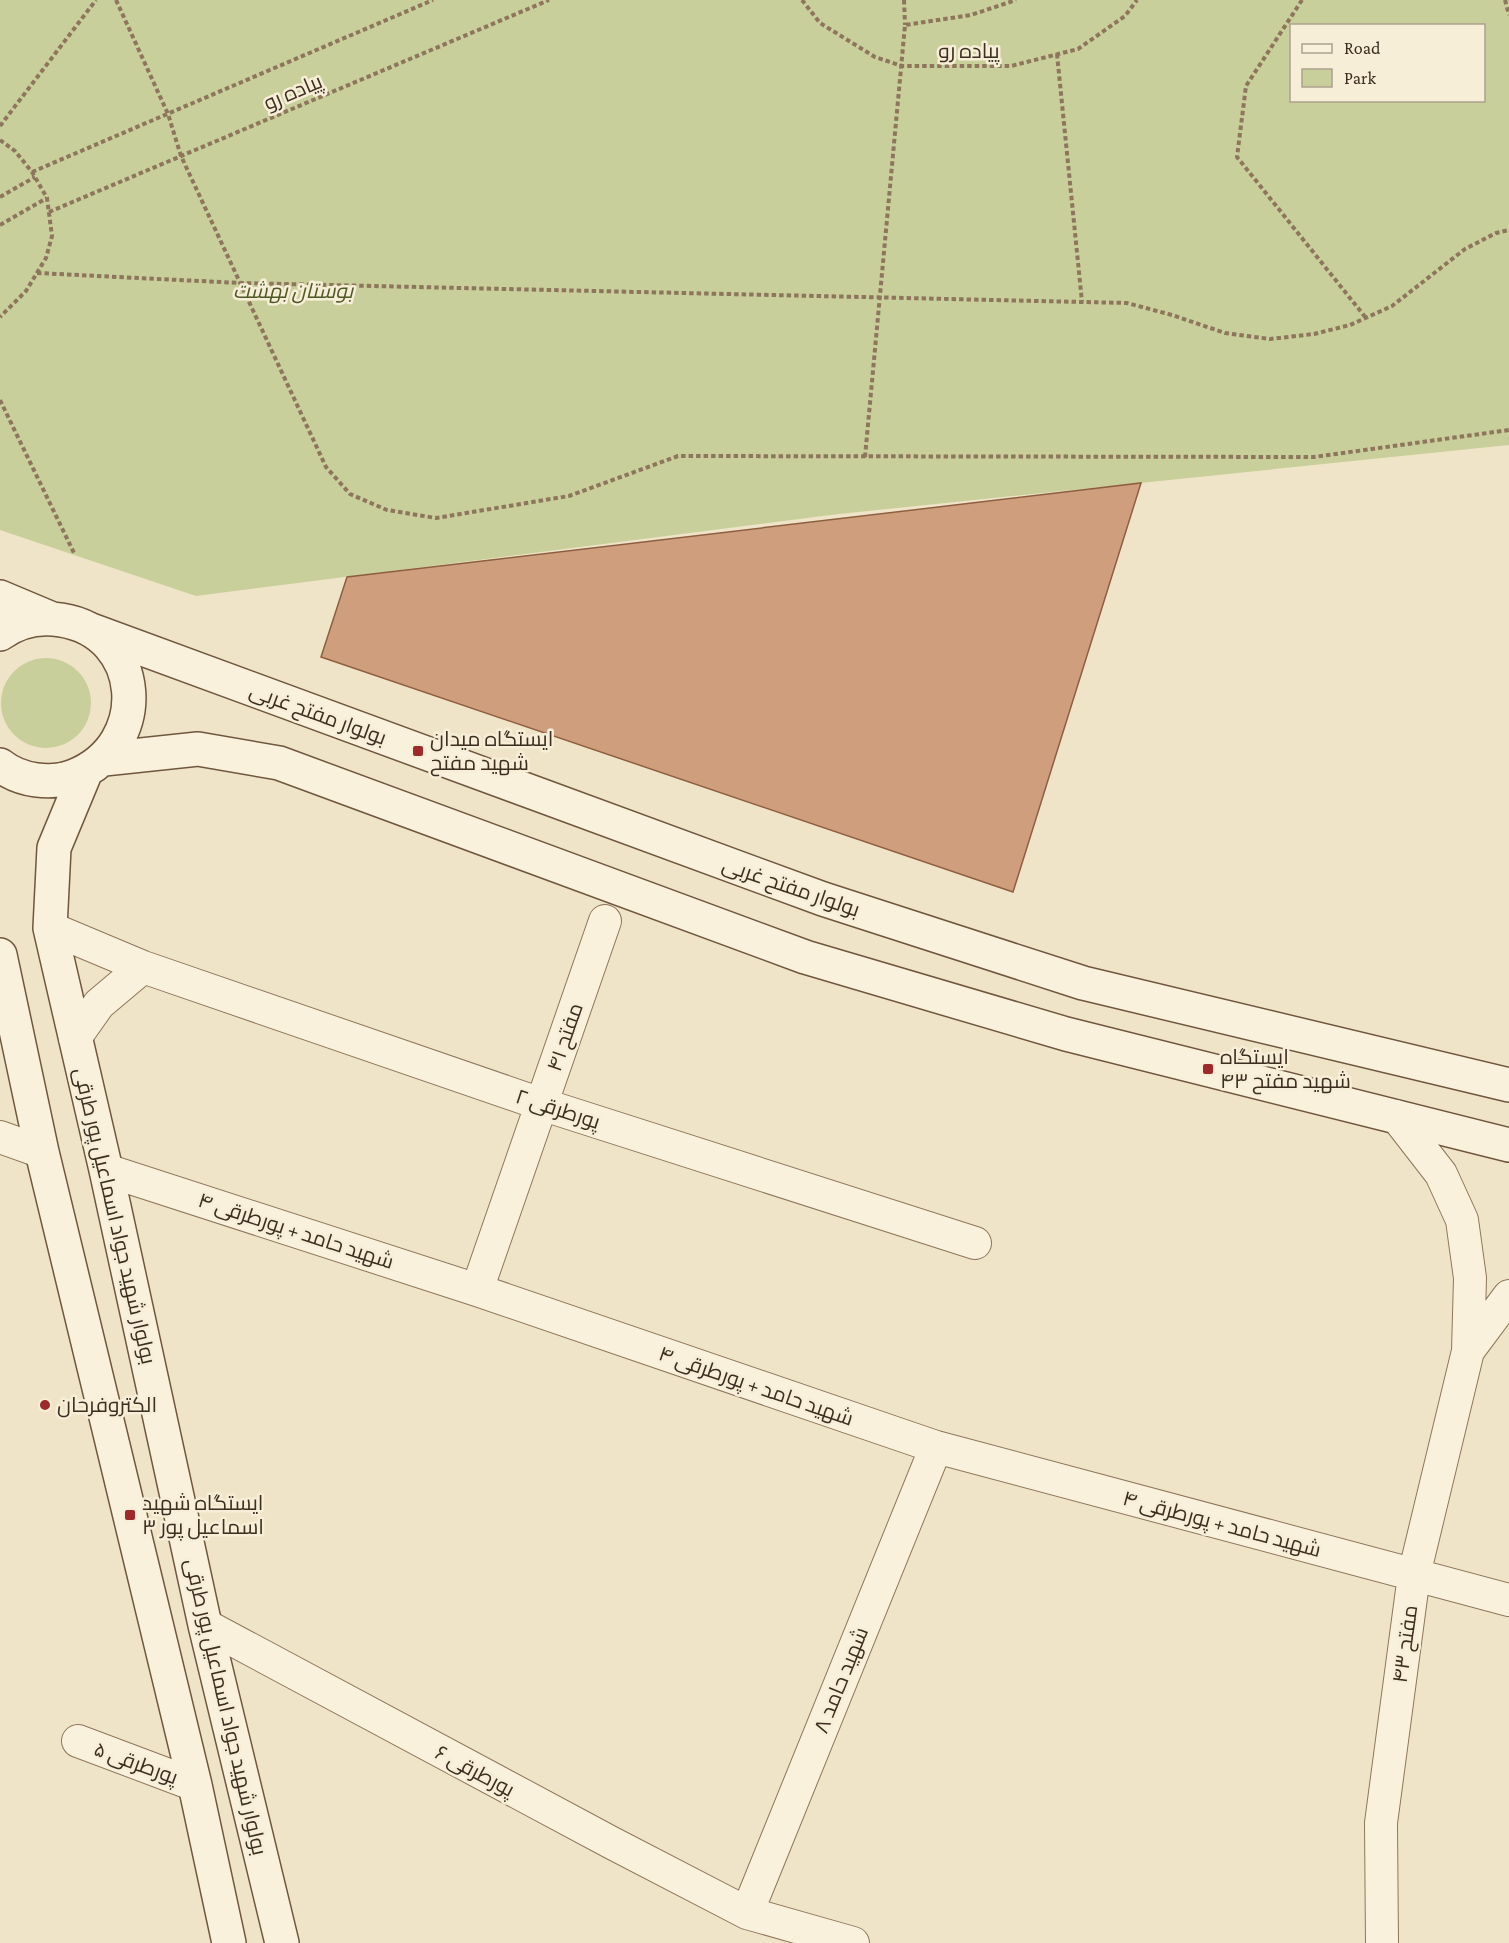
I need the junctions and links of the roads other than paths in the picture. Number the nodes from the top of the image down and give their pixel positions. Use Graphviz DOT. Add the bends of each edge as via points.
graph roads {
  1 [pos="0,597"];
  2 [pos="50,618"];
  3 [pos="91,630"];
  4 [pos="0,634"];
  5 [pos="0,765"];
  6 [pos="95,765"];
  7 [pos="605,921"];
  8 [pos="50,928"];
  9 [pos="0,956"];
  10 [pos="143,967"];
  11 [pos="75,1038"];
  12 [pos="1509,1085"];
  13 [pos="541,1104"];
  14 [pos="1396,1116"];
  15 [pos="0,1137"];
  16 [pos="1509,1145"];
  17 [pos="42,1152"];
  18 [pos="106,1170"];
  19 [pos="975,1243"];
  20 [pos="477,1290"];
  21 [pos="1509,1296"];
  22 [pos="1468,1351"];
  23 [pos="936,1447"];
  24 [pos="1414,1575"];
  25 [pos="1509,1600"];
  26 [pos="205,1625"];
  27 [pos="78,1741"];
  28 [pos="195,1785"];
  29 [pos="747,1913"];
  30 [pos="229,1943"];
  31 [pos="282,1943"];
  32 [pos="853,1943"];
  33 [pos="1382,1943"];
  1 -- 2 [label="main road"];
  2 -- 3 [label="main road, بولوار مفتح غربی" via="72,621"];
  2 -- 4 [label="main road" via="29,620"];
  3 -- 6 [label="main road, بولوار شهید جواد اسماعیل پور طرقی" via="120,661 128,681 130,702 117,743"];
  3 -- 12 [label="main road, بولوار مفتح غربی" via="823,899 1083,983"];
  5 -- 6 [label="main road" via="24,777 45,781 66,779"];
  6 -- 8 [label="main road, بولوار شهید جواد اسماعیل پور طرقی" via="54,848"];
  6 -- 14 [label="main road" via="198,749 279,763 805,957 1066,1034"];
  7 -- 13 [label="street, مفتح ۴۱"];
  8 -- 10 [label="street, پورطرقی ۲"];
  8 -- 11 [label="main road, بولوار شهید جواد اسماعیل پور طرقی"];
  9 -- 17 [label="main road"];
  10 -- 11 [label="street" via="99,1004"];
  10 -- 13 [label="street, پورطرقی ۲"];
  11 -- 18 [label="main road, بولوار شهید جواد اسماعیل پور طرقی"];
  13 -- 19 [label="street, پورطرقی ۲"];
  13 -- 20 [label="street, مفتح ۴۱"];
  14 -- 16 [label="main road"];
  14 -- 22 [label="street" via="1441,1174 1462,1220 1470,1278"];
  15 -- 17 [label="street"];
  17 -- 28 [label="main road"];
  18 -- 20 [label="street, شهید حامد + پورطرقی ۴"];
  18 -- 26 [label="main road, بولوار شهید جواد اسماعیل پور طرقی"];
  20 -- 23 [label="street, شهید حامد + پورطرقی ۴"];
  21 -- 22 [label="street"];
  22 -- 24 [label="street, مفتح ۴۳"];
  23 -- 24 [label="street, شهید حامد + پورطرقی ۴"];
  23 -- 29 [label="street, شهید حامد ۸"];
  24 -- 25 [label="street, شهید حامد + پورطرقی ۴"];
  24 -- 33 [label="street, مفتح ۴۳" via="1382,1823"];
  26 -- 29 [label="street, پورطرقی ۶"];
  26 -- 31 [label="main road, بولوار شهید جواد اسماعیل پور طرقی"];
  27 -- 28 [label="street, پورطرقی ۵"];
  28 -- 30 [label="main road"];
  29 -- 32 [label="street, پورطرقی ۶"];
}
